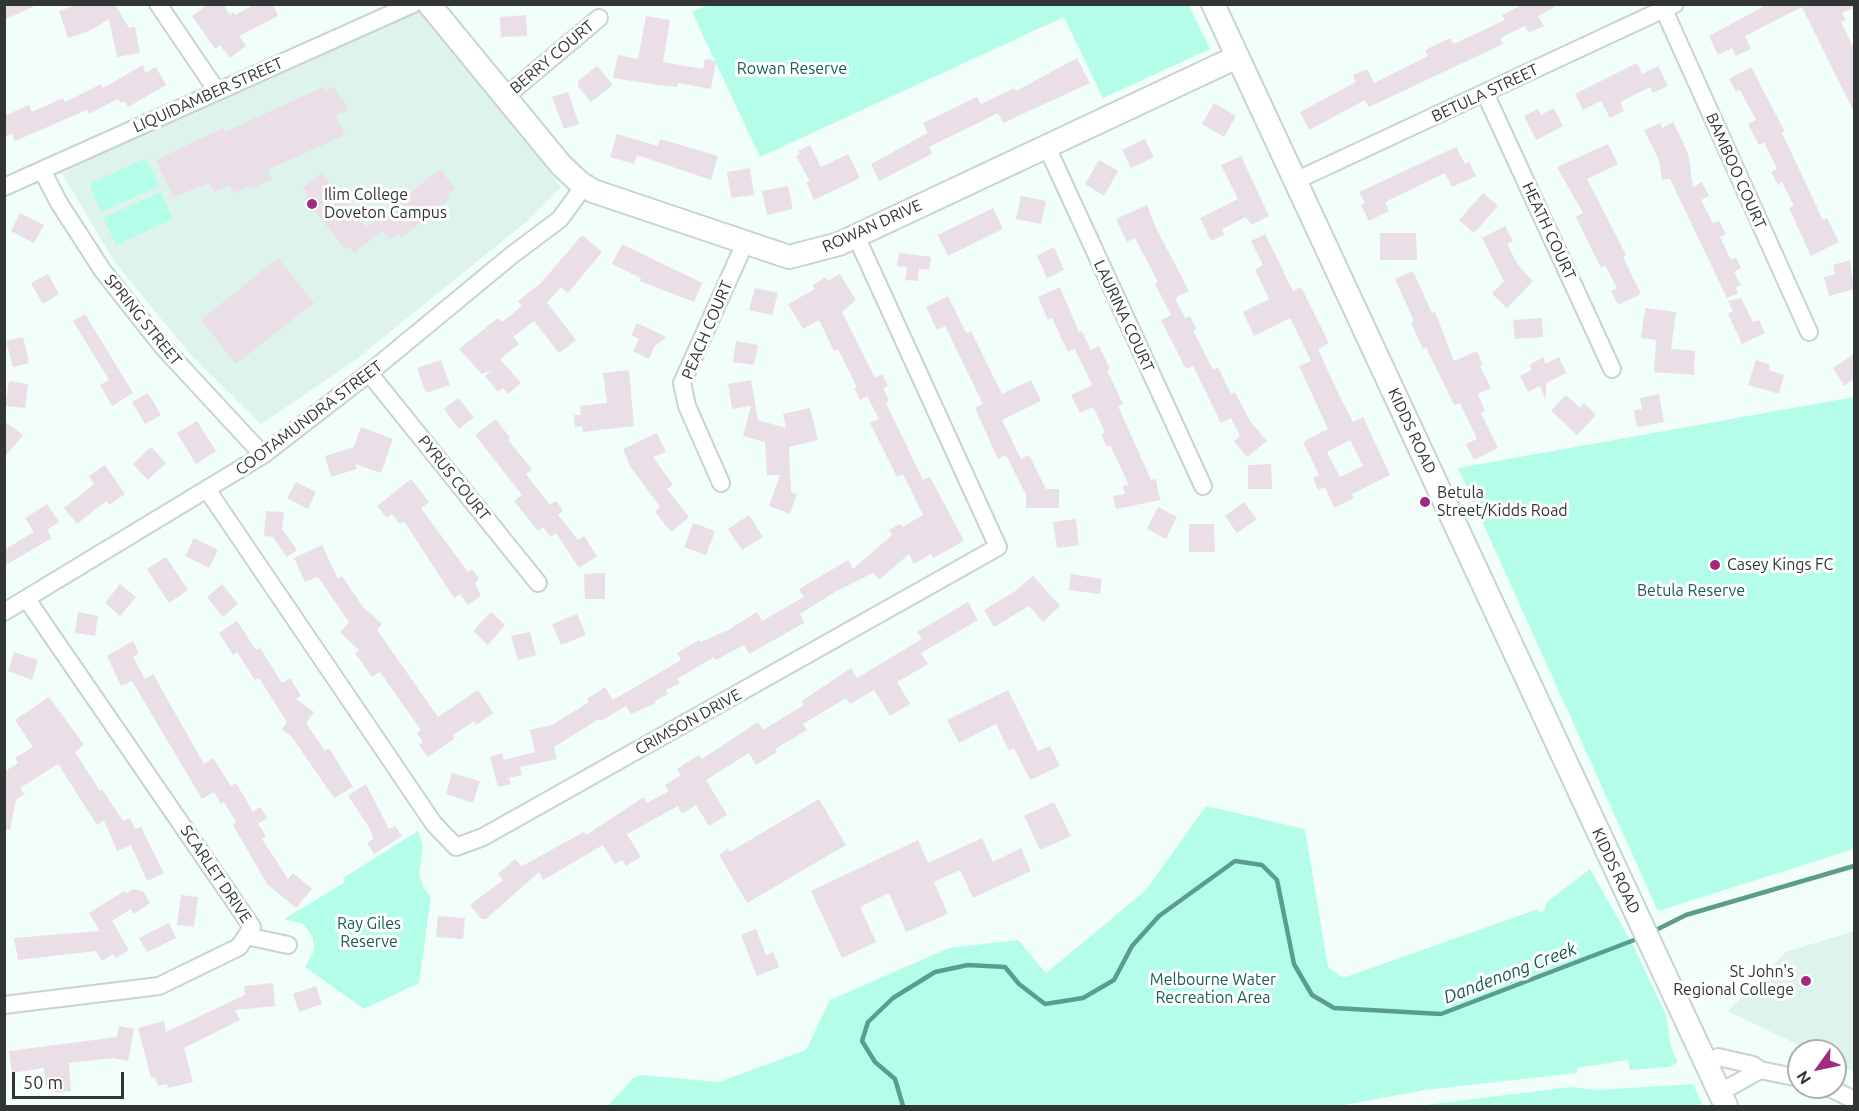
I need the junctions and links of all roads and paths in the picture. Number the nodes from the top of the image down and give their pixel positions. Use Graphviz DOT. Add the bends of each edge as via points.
graph roads {
  1 [pos="158,4"];
  2 [pos="413,4"];
  3 [pos="429,4"];
  4 [pos="1213,4"];
  5 [pos="1669,7"];
  6 [pos="599,18"];
  7 [pos="1237,57"];
  8 [pos="217,91"];
  9 [pos="1485,93"];
  10 [pos="506,96"];
  11 [pos="1046,145"];
  12 [pos="42,170"];
  13 [pos="1295,181"];
  14 [pos="584,186"];
  15 [pos="4,187"];
  16 [pos="856,236"];
  17 [pos="745,243"];
  18 [pos="1809,332"];
  19 [pos="1612,369"];
  20 [pos="369,373"];
  21 [pos="263,455"];
  22 [pos="721,483"];
  23 [pos="1203,486"];
  24 [pos="208,491"];
  25 [pos="538,583"];
  26 [pos="28,601"];
  27 [pos="4,612"];
  28 [pos="246,936"];
  29 [pos="288,945"];
  30 [pos="4,1005"];
  31 [pos="1705,1063"];
  32 [pos="1760,1070"];
  33 [pos="1787,1075"];
  34 [pos="1722,1100"];
  1 -- 8 [label="street"];
  2 -- 8 [label="street, LIQUIDAMBER STREET"];
  3 -- 10 [label="main road, ROWAN DRIVE"];
  4 -- 7 [label="main road, KIDDS ROAD"];
  5 -- 9 [label="street, BETULA STREET"];
  5 -- 18 [label="street, BAMBOO COURT"];
  6 -- 10 [label="street, BERRY COURT"];
  7 -- 11 [label="main road, ROWAN DRIVE"];
  7 -- 13 [label="main road, KIDDS ROAD"];
  8 -- 12 [label="street, LIQUIDAMBER STREET"];
  9 -- 13 [label="street, BETULA STREET"];
  9 -- 19 [label="street, HEATH COURT"];
  10 -- 14 [label="main road, ROWAN DRIVE" via="561,165"];
  11 -- 16 [label="main road, ROWAN DRIVE"];
  11 -- 23 [label="street, LAURINA COURT"];
  12 -- 15 [label="street, LIQUIDAMBER STREET"];
  12 -- 21 [label="street, SPRING STREET" via="103,271 162,347"];
  13 -- 31 [label="main road, KIDDS ROAD"];
  14 -- 17 [label="main road, ROWAN DRIVE"];
  14 -- 20 [label="street, COOTAMUNDRA STREET" via="560,219"];
  16 -- 17 [label="main road, ROWAN DRIVE" via="789,257"];
  16 -- 24 [label="street, CRIMSON DRIVE" via="998,547 483,837 456,847 434,824"];
  17 -- 22 [label="street, PEACH COURT" via="682,384 687,406"];
  20 -- 21 [label="street, COOTAMUNDRA STREET"];
  20 -- 25 [label="street, PYRUS COURT"];
  21 -- 24 [label="street, COOTAMUNDRA STREET"];
  24 -- 26 [label="street, COOTAMUNDRA STREET"];
  26 -- 27 [label="street, COOTAMUNDRA STREET"];
  26 -- 28 [label="street, SCARLET DRIVE" via="252,927"];
  28 -- 29 [label="street"];
  28 -- 30 [label="street, SCARLET DRIVE" via="239,947 159,986"];
  31 -- 32 [label="street" via="1718,1057"];
  31 -- 34 [label="main road, KIDDS ROAD"];
  32 -- 33 [label="street"];
  32 -- 34 [label="street"];
}
